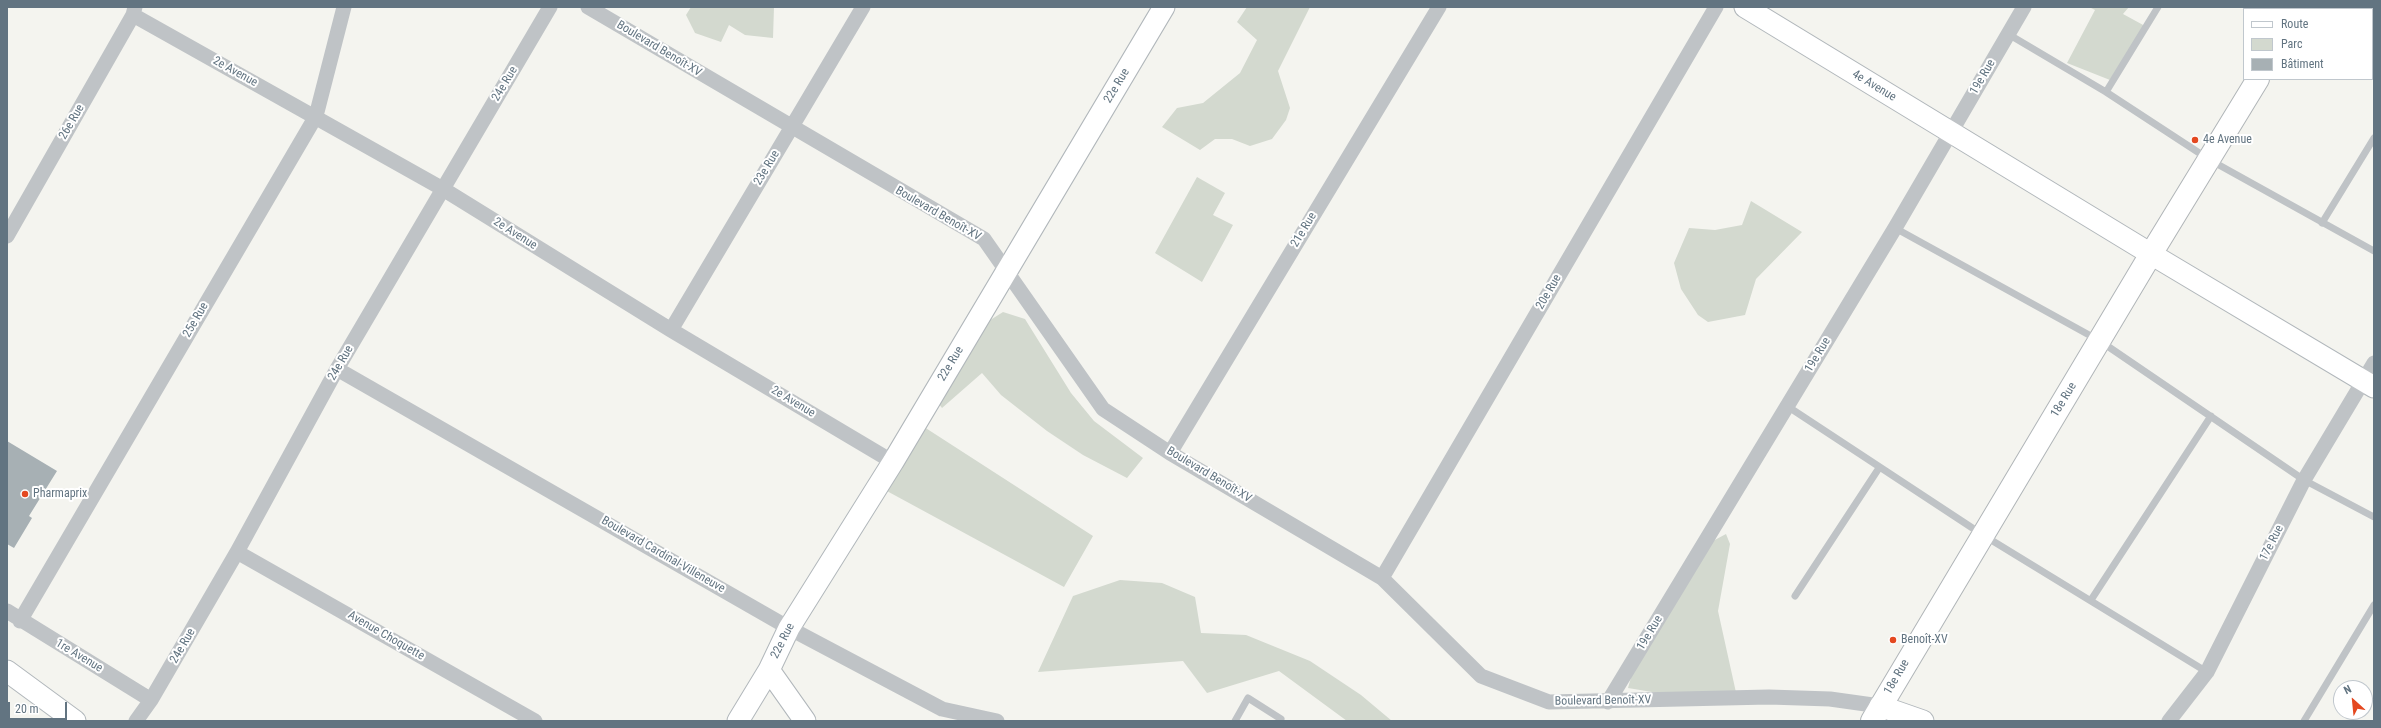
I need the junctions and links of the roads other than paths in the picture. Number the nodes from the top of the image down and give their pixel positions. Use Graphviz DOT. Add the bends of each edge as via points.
graph roads {
  1 [pos="344,7"];
  2 [pos="550,7"];
  3 [pos="588,7"];
  4 [pos="863,7"];
  5 [pos="1164,7"];
  6 [pos="1439,7"];
  7 [pos="1716,7"];
  8 [pos="1745,7"];
  9 [pos="2024,7"];
  10 [pos="2158,7"];
  11 [pos="134,11"];
  12 [pos="2007,34"];
  13 [pos="2257,80"];
  14 [pos="2106,92"];
  15 [pos="316,116"];
  16 [pos="791,128"];
  17 [pos="1952,132"];
  18 [pos="2374,138"];
  19 [pos="2210,160"];
  20 [pos="443,189"];
  21 [pos="2322,222"];
  22 [pos="1895,228"];
  23 [pos="7,236"];
  24 [pos="2374,250"];
  25 [pos="2151,254"];
  26 [pos="1006,272"];
  27 [pos="671,330"];
  28 [pos="2100,341"];
  29 [pos="2374,363"];
  30 [pos="337,370"];
  31 [pos="2368,384"];
  32 [pos="1787,406"];
  33 [pos="2211,416"];
  34 [pos="1170,453"];
  35 [pos="893,462"];
  36 [pos="1879,468"];
  37 [pos="2304,480"];
  38 [pos="2374,517"];
  39 [pos="1983,534"];
  40 [pos="237,552"];
  41 [pos="1382,578"];
  42 [pos="1795,596"];
  43 [pos="2091,600"];
  44 [pos="2374,605"];
  45 [pos="7,611"];
  46 [pos="20,621"];
  47 [pos="789,628"];
  48 [pos="769,670"];
  49 [pos="7,671"];
  50 [pos="2207,672"];
  51 [pos="151,700"];
  52 [pos="1608,702"];
  53 [pos="1876,713"];
  54 [pos="1281,720"];
  55 [pos="75,721"];
  56 [pos="136,721"];
  57 [pos="535,721"];
  58 [pos="738,721"];
  59 [pos="805,721"];
  60 [pos="997,721"];
  61 [pos="1235,721"];
  62 [pos="1923,721"];
  63 [pos="2169,721"];
  64 [pos="2304,721"];
  1 -- 15 [label="street, 25e Rue"];
  2 -- 20 [label="street, 24e Rue"];
  3 -- 16 [label="street, Boulevard Benoît-XV"];
  4 -- 16 [label="street, 23e Rue"];
  5 -- 26 [label="street, 22e Rue"];
  6 -- 34 [label="street, 21e Rue"];
  7 -- 41 [label="street, 20e Rue"];
  8 -- 17 [label="street, 4e Avenue"];
  9 -- 12 [label="street, 19e Rue"];
  10 -- 14 [label="lane"];
  11 -- 15 [label="street, 2e Avenue"];
  11 -- 23 [label="street, 26e Rue"];
  12 -- 14 [label="lane"];
  12 -- 17 [label="street, 19e Rue"];
  13 -- 19 [label="main road, 18e Rue"];
  14 -- 19 [label="lane"];
  15 -- 20 [label="street, 2e Avenue"];
  15 -- 46 [label="street, 25e Rue"];
  16 -- 26 [label="street, Boulevard Benoît-XV" via="984,239"];
  16 -- 27 [label="street, 23e Rue"];
  17 -- 22 [label="street, 19e Rue"];
  17 -- 25 [label="street, 4e Avenue"];
  18 -- 21 [label="lane"];
  19 -- 21 [label="lane"];
  19 -- 25 [label="main road, 18e Rue"];
  20 -- 27 [label="street, 2e Avenue"];
  20 -- 30 [label="street, 24e Rue"];
  21 -- 24 [label="lane"];
  22 -- 28 [label="lane"];
  22 -- 32 [label="street, 19e Rue"];
  25 -- 28 [label="main road, 18e Rue"];
  25 -- 31 [label="street, 4e Avenue"];
  26 -- 34 [label="street, Boulevard Benoît-XV" via="1104,409"];
  26 -- 35 [label="street, 22e Rue"];
  27 -- 35 [label="street, 2e Avenue"];
  28 -- 33 [label="lane"];
  28 -- 39 [label="main road, 18e Rue"];
  29 -- 31 [label="street, 17e Rue"];
  30 -- 40 [label="street, 24e Rue"];
  30 -- 47 [label="street, Boulevard Cardinal-Villeneuve"];
  31 -- 37 [label="street, 17e Rue"];
  32 -- 36 [label="lane"];
  32 -- 52 [label="street, 19e Rue"];
  33 -- 37 [label="lane"];
  33 -- 43 [label="lane"];
  34 -- 41 [label="street, Boulevard Benoît-XV"];
  35 -- 47 [label="street, 22e Rue"];
  36 -- 39 [label="lane"];
  36 -- 42 [label="lane"];
  37 -- 38 [label="lane"];
  37 -- 50 [label="street, 17e Rue"];
  39 -- 43 [label="lane"];
  39 -- 53 [label="main road, 18e Rue"];
  40 -- 51 [label="street, 24e Rue"];
  40 -- 57 [label="street, Avenue Choquette"];
  41 -- 52 [label="street, Boulevard Benoît-XV" via="1481,676 1549,702"];
  43 -- 50 [label="lane"];
  44 -- 64 [label="lane"];
  45 -- 46 [label="street, 1re Avenue"];
  46 -- 51 [label="street, 1re Avenue"];
  47 -- 48 [label="street, 22e Rue"];
  47 -- 60 [label="street, Boulevard Cardinal-Villeneuve" via="942,709"];
  48 -- 58 [label="street, 22e Rue"];
  48 -- 59 [label="street"];
  49 -- 55 [label="street"];
  50 -- 63 [label="street, 17e Rue"];
  51 -- 56 [label="street, 24e Rue"];
  52 -- 53 [label="street, Boulevard Benoît-XV" via="1769,697 1830,699"];
  53 -- 62 [label="street, Boulevard Benoît-XV"];
  54 -- 61 [label="lane" via="1248,698"];
}
